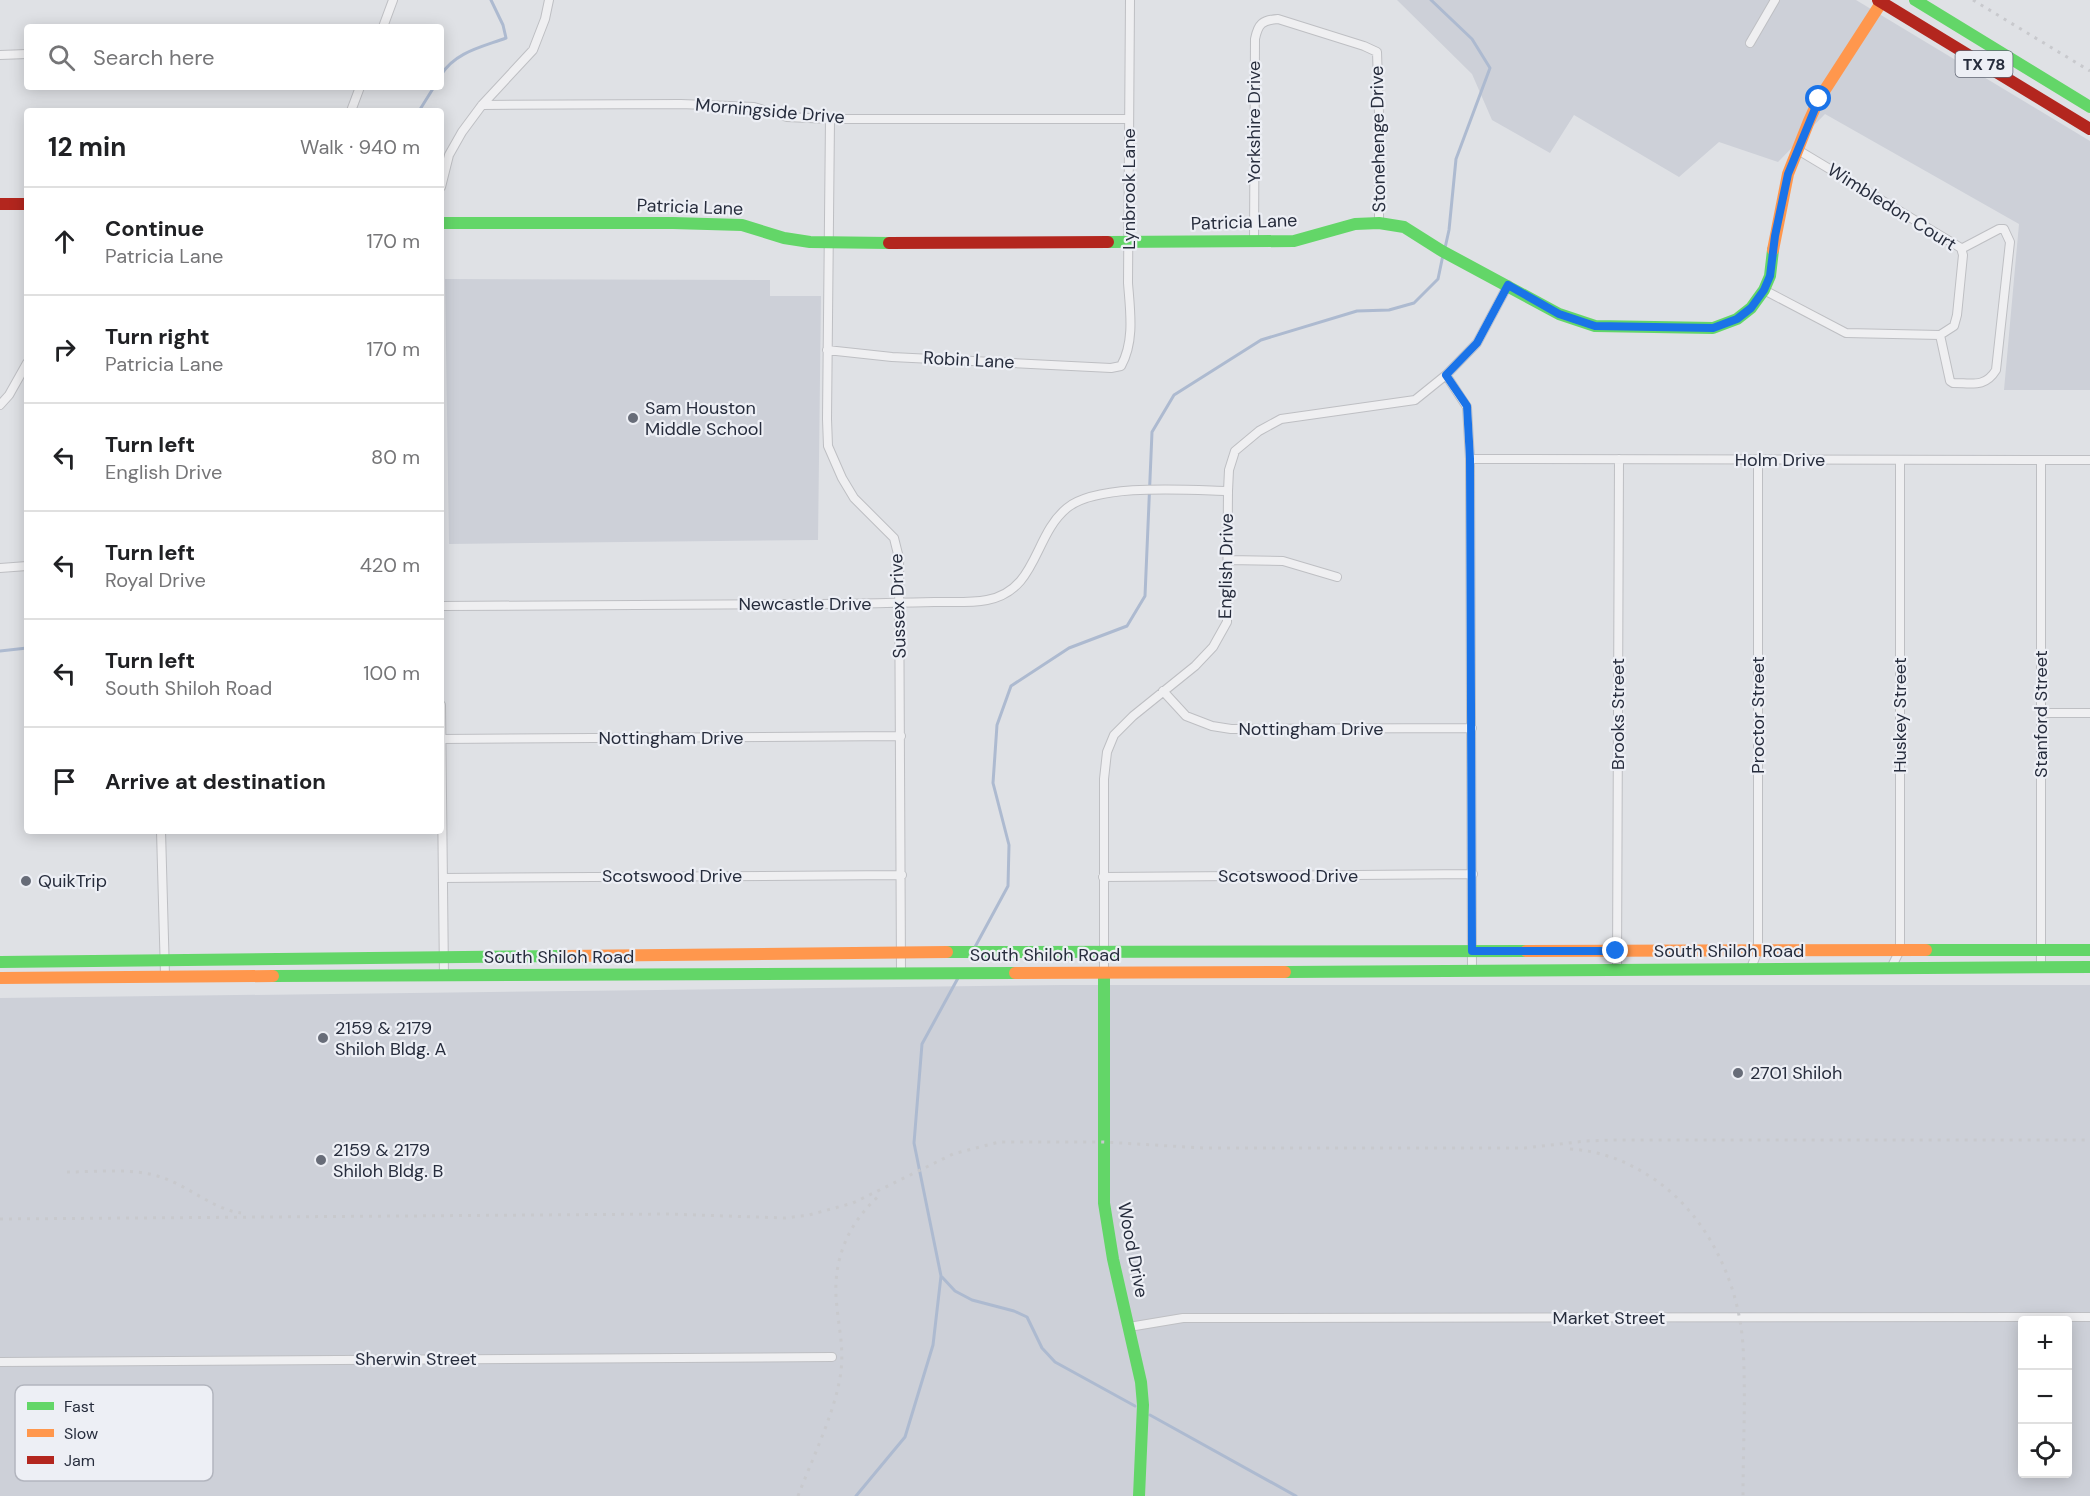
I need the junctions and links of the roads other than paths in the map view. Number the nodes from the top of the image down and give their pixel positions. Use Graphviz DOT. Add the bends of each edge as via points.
graph roads {
  1 [pos="393,0"];
  2 [pos="549,0"];
  3 [pos="1130,0"];
  4 [pos="1775,0"];
  5 [pos="1915,0"];
  6 [pos="1881,1"];
  7 [pos="384,24"];
  8 [pos="1255,39"];
  9 [pos="1749,43"];
  10 [pos="24,54"];
  11 [pos="0,55"];
  12 [pos="359,90"];
  13 [pos="482,105"];
  14 [pos="2090,107"];
  15 [pos="352,108"];
  16 [pos="830,119"];
  17 [pos="1129,119"];
  18 [pos="2090,129"];
  19 [pos="1798,150"];
  20 [pos="444,175"];
  21 [pos="0,204"];
  22 [pos="24,204"];
  23 [pos="444,223"];
  24 [pos="1379,223"];
  25 [pos="1130,242"];
  26 [pos="1254,242"];
  27 [pos="829,243"];
  28 [pos="1961,249"];
  29 [pos="1508,285"];
  30 [pos="1764,290"];
  31 [pos="1940,335"];
  32 [pos="827,350"];
  33 [pos="24,368"];
  34 [pos="1111,368"];
  35 [pos="1446,375"];
  36 [pos="0,405"];
  37 [pos="1470,459"];
  38 [pos="1619,459"];
  39 [pos="1758,459"];
  40 [pos="1900,460"];
  41 [pos="2041,460"];
  42 [pos="2090,460"];
  43 [pos="1228,491"];
  44 [pos="1228,560"];
  45 [pos="24,566"];
  46 [pos="0,568"];
  47 [pos="1337,577"];
  48 [pos="900,603"];
  49 [pos="444,606"];
  50 [pos="1163,691"];
  51 [pos="2041,713"];
  52 [pos="2090,713"];
  53 [pos="1472,728"];
  54 [pos="901,736"];
  55 [pos="444,739"];
  56 [pos="161,834"];
  57 [pos="442,834"];
  58 [pos="1473,874"];
  59 [pos="902,875"];
  60 [pos="1103,877"];
  61 [pos="443,878"];
  62 [pos="1758,950"];
  63 [pos="1900,950"];
  64 [pos="2041,950"];
  65 [pos="2090,950"];
  66 [pos="1104,951"];
  67 [pos="1472,951"];
  68 [pos="1616,951"];
  69 [pos="901,952"];
  70 [pos="444,957"];
  71 [pos="165,961"];
  72 [pos="0,962"];
  73 [pos="2041,967"];
  74 [pos="2090,967"];
  75 [pos="1751,968"];
  76 [pos="1891,968"];
  77 [pos="1472,969"];
  78 [pos="1617,969"];
  79 [pos="901,972"];
  80 [pos="1104,974"];
  81 [pos="165,975"];
  82 [pos="444,976"];
  83 [pos="0,978"];
  84 [pos="2090,1317"];
  85 [pos="1129,1327"];
  86 [pos="832,1357"];
  87 [pos="0,1362"];
  88 [pos="1139,1496"];
  1 -- 7 [label="street"];
  2 -- 13 [label="street" via="533,50"];
  3 -- 17 [label="street, Lynbrook Lane"];
  4 -- 9 [label="street"];
  5 -- 14 [label="main road, TX 78"];
  6 -- 18 [label="main road, TX 78"];
  6 -- 19 [label="main road, Patricia Lane" via="1819,99"];
  8 -- 24 [label="street, Stonehenge Drive" via="1257,27 1265,20 1278,19 1377,52"];
  8 -- 26 [label="street, Yorkshire Drive"];
  10 -- 11 [label="street"];
  12 -- 15 [label="street"];
  13 -- 16 [label="street, Morningside Drive" via="681,104 754,107 787,117"];
  13 -- 20 [label="street" via="449,155"];
  16 -- 17 [label="street, Morningside Drive"];
  16 -- 27 [label="street, Sussex Drive"];
  17 -- 25 [label="street, Lynbrook Lane"];
  19 -- 28 [label="street, Wimbledon Court"];
  19 -- 30 [label="main road, Patricia Lane" via="1788,174"];
  21 -- 22 [label="main road"];
  23 -- 27 [label="main road, Patricia Lane" via="742,225 784,238"];
  24 -- 26 [label="main road, Patricia Lane" via="1355,224 1294,241"];
  24 -- 29 [label="main road, Patricia Lane" via="1404,227"];
  25 -- 26 [label="main road, Patricia Lane"];
  25 -- 27 [label="main road, Patricia Lane"];
  25 -- 34 [label="street, Lynbrook Lane" via="1128,348 1120,366"];
  27 -- 32 [label="street, Sussex Drive"];
  28 -- 31 [label="street, Wimbledon Court" via="1957,315 1954,326"];
  28 -- 31 [label="street" via="2000,229 2010,242 1996,370 1988,381 1950,381"];
  29 -- 30 [label="main road, Patricia Lane" via="1559,314 1595,326 1671,328 1713,328 1737,319"];
  29 -- 35 [label="street, English Drive" via="1477,343"];
  30 -- 31 [label="street" via="1846,333"];
  32 -- 34 [label="street, Robin Lane"];
  32 -- 48 [label="street, Sussex Drive" via="828,446 854,498 894,538 899,558"];
  33 -- 36 [label="street"];
  35 -- 37 [label="street" via="1467,406"];
  35 -- 43 [label="street, English Drive" via="1415,400 1273,423 1235,451"];
  37 -- 38 [label="street, Holm Drive"];
  37 -- 53 [label="street"];
  38 -- 39 [label="street, Holm Drive"];
  38 -- 68 [label="street, Brooks Street"];
  39 -- 40 [label="street, Holm Drive"];
  39 -- 62 [label="street, Proctor Street"];
  40 -- 41 [label="street, Holm Drive"];
  40 -- 63 [label="street, Huskey Street"];
  41 -- 42 [label="street, Holm Drive"];
  41 -- 51 [label="street, Stanford Street"];
  43 -- 44 [label="street, English Drive"];
  43 -- 48 [label="street, Newcastle Drive" via="1146,490 1094,495 1068,507 1044,539 1029,572 1015,588 999,597 985,601"];
  44 -- 47 [label="street" via="1283,561"];
  44 -- 50 [label="street, English Drive" via="1227,622 1201,660"];
  45 -- 46 [label="street"];
  48 -- 49 [label="street, Newcastle Drive"];
  48 -- 54 [label="street, Sussex Drive"];
  50 -- 53 [label="street, Nottingham Drive" via="1186,716 1231,729"];
  50 -- 60 [label="street, English Drive" via="1114,735 1107,752"];
  51 -- 52 [label="street"];
  51 -- 64 [label="street, Stanford Street"];
  53 -- 58 [label="street"];
  54 -- 55 [label="street, Nottingham Drive"];
  54 -- 59 [label="street, Sussex Drive"];
  56 -- 71 [label="street"];
  57 -- 61 [label="street"];
  58 -- 60 [label="street, Scotswood Drive"];
  58 -- 67 [label="street"];
  59 -- 61 [label="street, Scotswood Drive"];
  59 -- 69 [label="street, Sussex Drive"];
  60 -- 66 [label="street, English Drive"];
  61 -- 70 [label="street"];
  62 -- 63 [label="main road, South Shiloh Road"];
  62 -- 68 [label="main road, South Shiloh Road"];
  62 -- 75 [label="street, Proctor Street"];
  63 -- 64 [label="main road, South Shiloh Road"];
  63 -- 76 [label="street, Huskey Street"];
  64 -- 65 [label="main road, South Shiloh Road"];
  64 -- 73 [label="street, Stanford Street"];
  66 -- 67 [label="main road, South Shiloh Road"];
  66 -- 69 [label="main road, South Shiloh Road"];
  66 -- 80 [label="street, English Drive"];
  67 -- 68 [label="main road, South Shiloh Road"];
  67 -- 77 [label="street"];
  68 -- 78 [label="street, Brooks Street"];
  69 -- 70 [label="main road, South Shiloh Road"];
  69 -- 79 [label="street, Sussex Drive"];
  70 -- 71 [label="main road, South Shiloh Road"];
  70 -- 82 [label="street"];
  71 -- 72 [label="main road, South Shiloh Road"];
  71 -- 81 [label="street"];
  73 -- 74 [label="main road, South Shiloh Road"];
  73 -- 76 [label="main road, South Shiloh Road"];
  75 -- 76 [label="main road, South Shiloh Road"];
  75 -- 78 [label="main road, South Shiloh Road"];
  77 -- 78 [label="main road, South Shiloh Road"];
  77 -- 80 [label="main road, South Shiloh Road"];
  79 -- 80 [label="main road, South Shiloh Road"];
  79 -- 82 [label="main road, South Shiloh Road"];
  80 -- 85 [label="main road, Wood Drive" via="1104,1203"];
  81 -- 82 [label="main road, South Shiloh Road"];
  81 -- 83 [label="main road, South Shiloh Road"];
  84 -- 85 [label="street, Market Street" via="1183,1318"];
  85 -- 88 [label="main road, Wood Drive" via="1142,1382"];
  86 -- 87 [label="street, Sherwin Street"];
}
